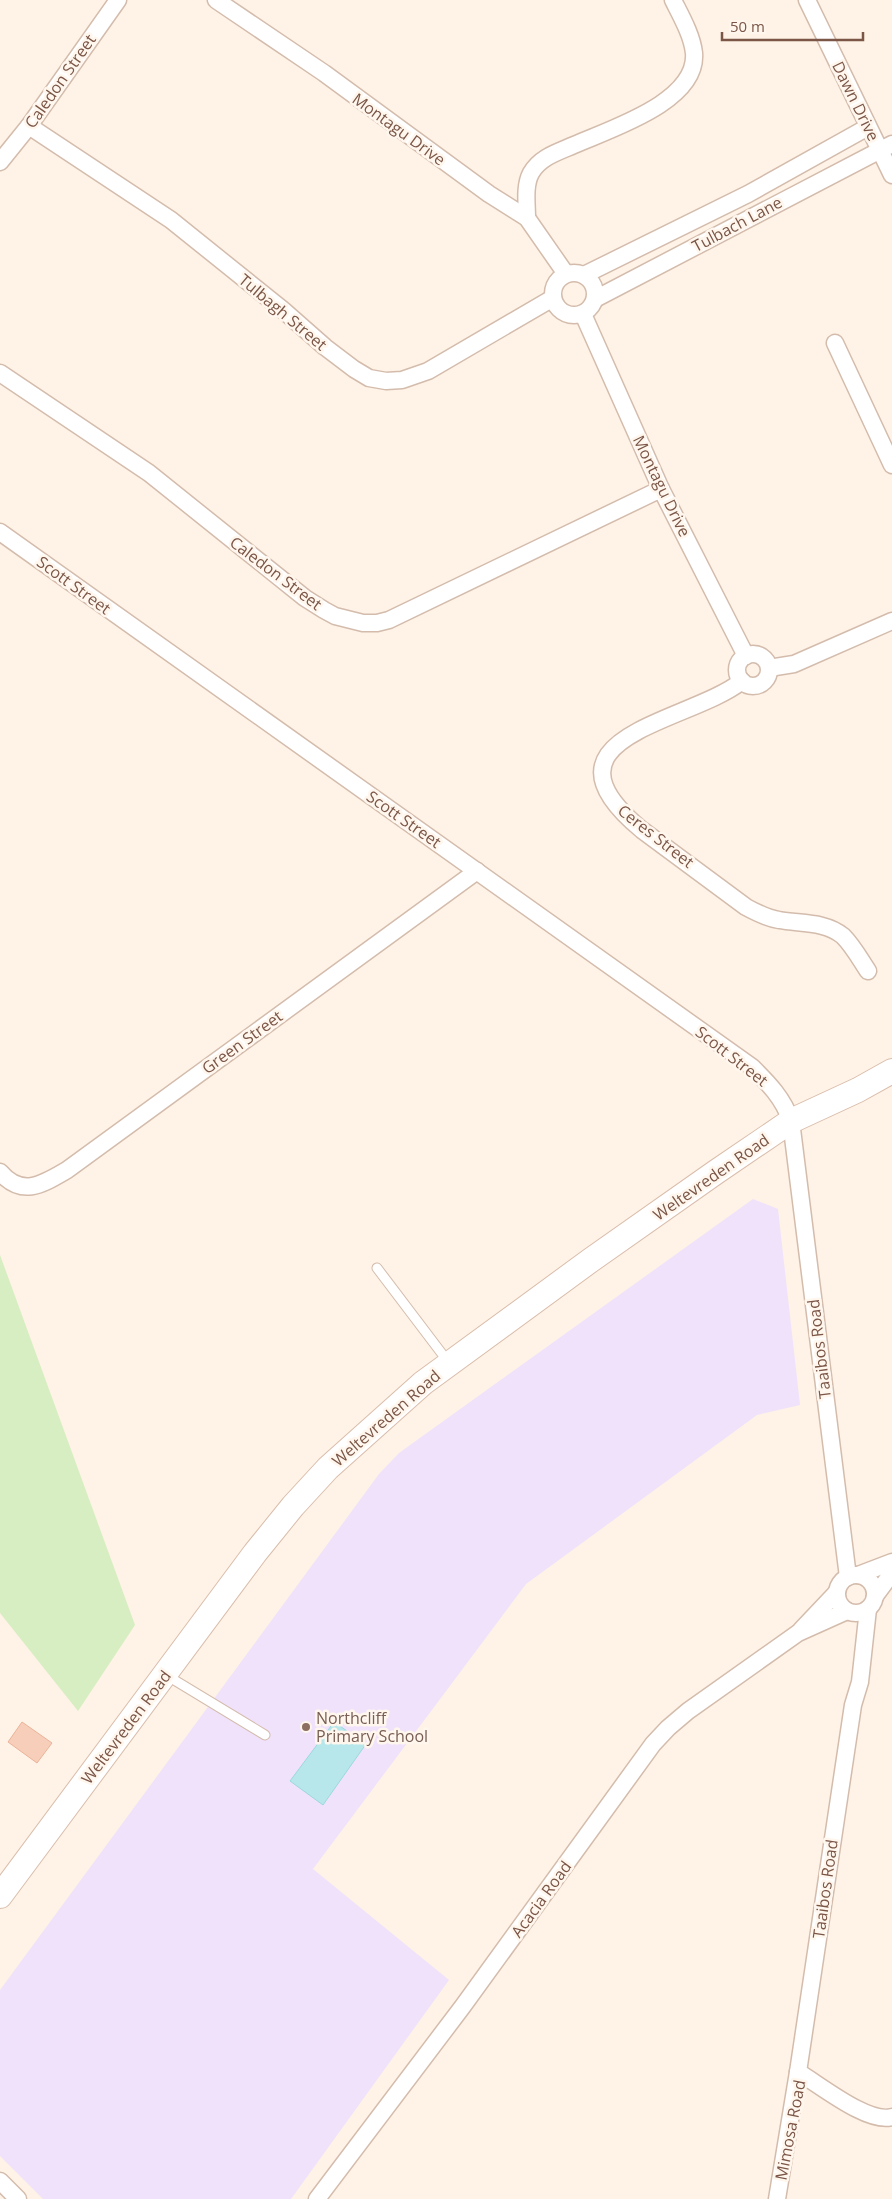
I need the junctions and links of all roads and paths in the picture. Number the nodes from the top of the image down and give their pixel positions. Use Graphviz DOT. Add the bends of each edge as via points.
graph roads {
  1 [pos="118,0"];
  2 [pos="216,0"];
  3 [pos="674,0"];
  4 [pos="807,0"];
  5 [pos="29,126"];
  6 [pos="868,127"];
  7 [pos="886,147"];
  8 [pos="0,162"];
  9 [pos="892,175"];
  10 [pos="777,178"];
  11 [pos="788,198"];
  12 [pos="527,218"];
  13 [pos="566,274"];
  14 [pos="584,275"];
  15 [pos="553,298"];
  16 [pos="595,299"];
  17 [pos="582,314"];
  18 [pos="835,343"];
  19 [pos="0,373"];
  20 [pos="892,465"];
  21 [pos="661,489"];
  22 [pos="0,532"];
  23 [pos="892,622"];
  24 [pos="746,656"];
  25 [pos="769,668"];
  26 [pos="742,681"];
  27 [pos="477,871"];
  28 [pos="868,971"];
  29 [pos="892,1071"];
  30 [pos="791,1121"];
  31 [pos="0,1173"];
  32 [pos="378,1268"];
  33 [pos="449,1364"];
  34 [pos="892,1562"];
  35 [pos="892,1573"];
  36 [pos="853,1576"];
  37 [pos="837,1592"];
  38 [pos="860,1607"];
  39 [pos="798,1633"];
  40 [pos="165,1675"];
  41 [pos="265,1735"];
  42 [pos="0,1896"];
  43 [pos="798,2072"];
  44 [pos="892,2117"];
  45 [pos="0,2181"];
  46 [pos="18,2199"];
  47 [pos="318,2199"];
  48 [pos="777,2199"];
  1 -- 5 [label="street, Caledon Street"];
  2 -- 12 [label="street, Montagu Drive"];
  3 -- 12 [label="street" via="694,52 690,76 676,92 652,110 545,158 529,177"];
  4 -- 6 [label="street, Dawn Drive"];
  5 -- 8 [label="street, Caledon Street"];
  5 -- 15 [label="street, Tulbagh Street" via="171,220 325,348 369,378 402,380 428,371"];
  6 -- 7 [label="street, Dawn Drive"];
  6 -- 10 [label="street, Tulbach Lane"];
  7 -- 9 [label="street, Dawn Drive"];
  7 -- 11 [label="street, Tulbach Lane"];
  10 -- 11 [label="street"];
  10 -- 14 [label="street, Tulbach Lane"];
  11 -- 16 [label="street, Tulbach Lane"];
  12 -- 13 [label="street, Montagu Drive"];
  13 -- 14 [label="street"];
  13 -- 15 [label="street" via="553,288"];
  14 -- 16 [label="street" via="595,289"];
  15 -- 17 [label="street" via="564,313"];
  16 -- 17 [label="street"];
  17 -- 21 [label="street, Montagu Drive"];
  18 -- 20 [label="street"];
  19 -- 21 [label="street, Caledon Street" via="149,474 305,598 336,616 363,623 389,620"];
  21 -- 24 [label="street, Montagu Drive"];
  22 -- 27 [label="street, Scott Street"];
  23 -- 25 [label="street" via="794,664"];
  24 -- 25 [label="street" via="758,655"];
  24 -- 26 [label="street" via="737,667"];
  25 -- 26 [label="street" via="760,684 754,686"];
  26 -- 28 [label="street, Ceres Street" via="719,696 638,730 618,743 604,762 603,780 607,793 626,817 746,907 777,920 831,928 853,947"];
  27 -- 30 [label="street, Scott Street" via="752,1067 785,1104"];
  27 -- 31 [label="street, Green Street" via="67,1170 42,1184 28,1187 16,1185"];
  29 -- 30 [label="main road, Weltevreden Road"];
  30 -- 33 [label="main road, Weltevreden Road"];
  30 -- 36 [label="street, Taaibos Road"];
  32 -- 33 [label="lane"];
  33 -- 40 [label="main road, Weltevreden Road" via="423,1382 328,1468 255,1554"];
  34 -- 36 [label="street"];
  35 -- 38 [label="street, Acacia Road"];
  36 -- 37 [label="street" via="839,1586"];
  36 -- 38 [label="street" via="871,1582"];
  37 -- 38 [label="street" via="841,1606"];
  37 -- 39 [label="street, Acacia Road"];
  38 -- 39 [label="street, Acacia Road"];
  38 -- 43 [label="street, Taaibos Road" via="860,1682 853,1705"];
  39 -- 47 [label="street, Acacia Road" via="688,1712 653,1744"];
  40 -- 41 [label="lane"];
  40 -- 42 [label="main road, Weltevreden Road"];
  43 -- 44 [label="street, Mimosa Road" via="866,2115"];
  43 -- 48 [label="street, Mimosa Road"];
  45 -- 46 [label="street"];
}
